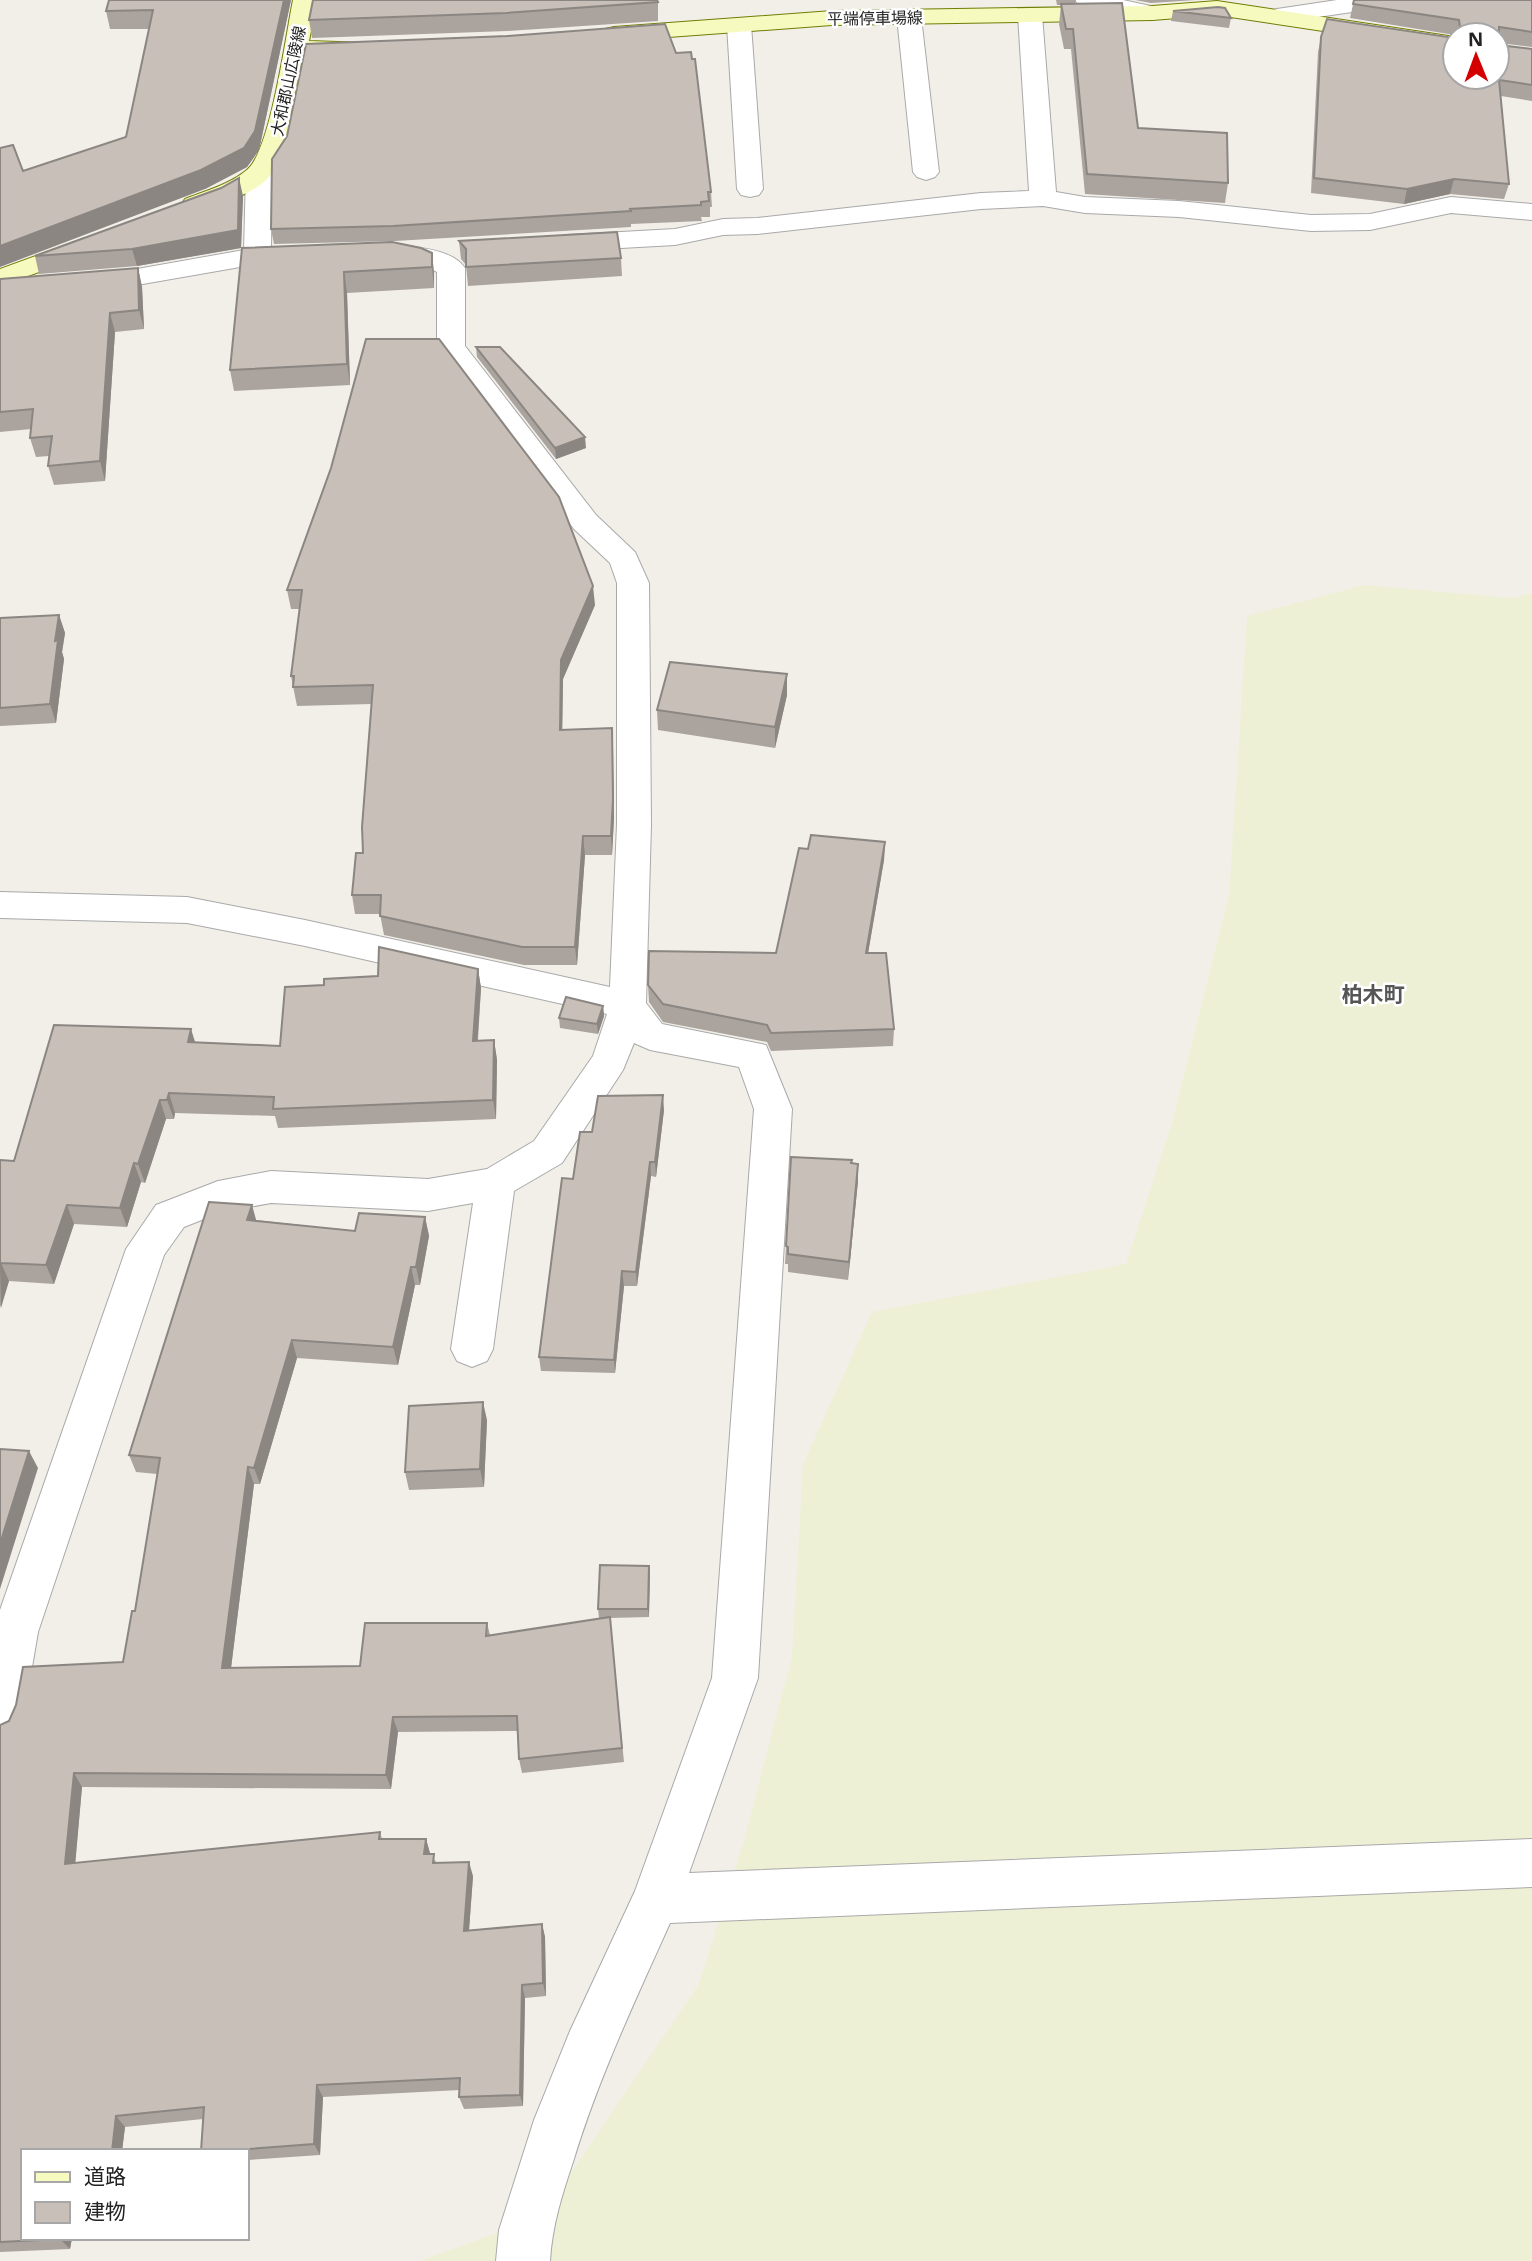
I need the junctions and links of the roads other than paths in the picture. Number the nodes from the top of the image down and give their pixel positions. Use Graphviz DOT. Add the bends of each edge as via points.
graph roads {
  1 [pos="305,0"];
  2 [pos="1087,0"];
  3 [pos="1386,0"];
  4 [pos="1152,13"];
  5 [pos="1030,15"];
  6 [pos="1277,16"];
  7 [pos="909,17"];
  8 [pos="739,25"];
  9 [pos="589,36"];
  10 [pos="1441,42"];
  11 [pos="381,47"];
  12 [pos="294,49"];
  13 [pos="926,172"];
  14 [pos="259,173"];
  15 [pos="750,189"];
  16 [pos="1043,198"];
  17 [pos="177,211"];
  18 [pos="1532,212"];
  19 [pos="113,236"];
  20 [pos="543,244"];
  21 [pos="464,248"];
  22 [pos="326,254"];
  23 [pos="257,256"];
  24 [pos="0,278"];
  25 [pos="0,288"];
  26 [pos="0,905"];
  27 [pos="628,1005"];
  28 [pos="496,1183"];
  29 [pos="472,1349"];
  30 [pos="0,1720"];
  31 [pos="1532,1863"];
  32 [pos="656,1899"];
  33 [pos="523,2261"];
  1 -- 12 [label="main road, 大和郡山広陵線"];
  2 -- 4 [label="street"];
  3 -- 6 [label="street"];
  4 -- 5 [label="main road, 平端停車場線"];
  4 -- 6 [label="main road, 平端停車場線" via="1217,8"];
  5 -- 7 [label="main road, 平端停車場線"];
  5 -- 16 [label="street"];
  6 -- 10 [label="main road, 平端停車場線"];
  7 -- 8 [label="main road, 平端停車場線"];
  7 -- 13 [label="street"];
  8 -- 9 [label="main road, 平端停車場線"];
  8 -- 15 [label="street"];
  11 -- 12 [label="main road"];
  12 -- 14 [label="main road, 大和郡山広陵線" via="274,151"];
  14 -- 17 [label="main road"];
  14 -- 23 [label="street"];
  16 -- 18 [label="street" via="1311,223 1370,222 1451,205"];
  16 -- 20 [label="street" via="723,226 675,237"];
  19 -- 24 [label="main road"];
  21 -- 27 [label="street" via="381,252 433,259 451,268 451,347 585,522 624,559 633,583 634,824"];
  22 -- 23 [label="street"];
  23 -- 25 [label="street" via="137,277"];
  26 -- 27 [label="street" via="187,910"];
  27 -- 28 [label="street" via="610,1060 548,1152"];
  27 -- 32 [label="street" via="650,1036 753,1055 774,1110 735,1678"];
  28 -- 29 [label="street"];
  28 -- 30 [label="street" via="428,1195 271,1187 218,1197 170,1216 146,1249 15,1632"];
  31 -- 32 [label="street"];
  32 -- 33 [label="street" via="587,2049 560,2120 525,2230"];
}
